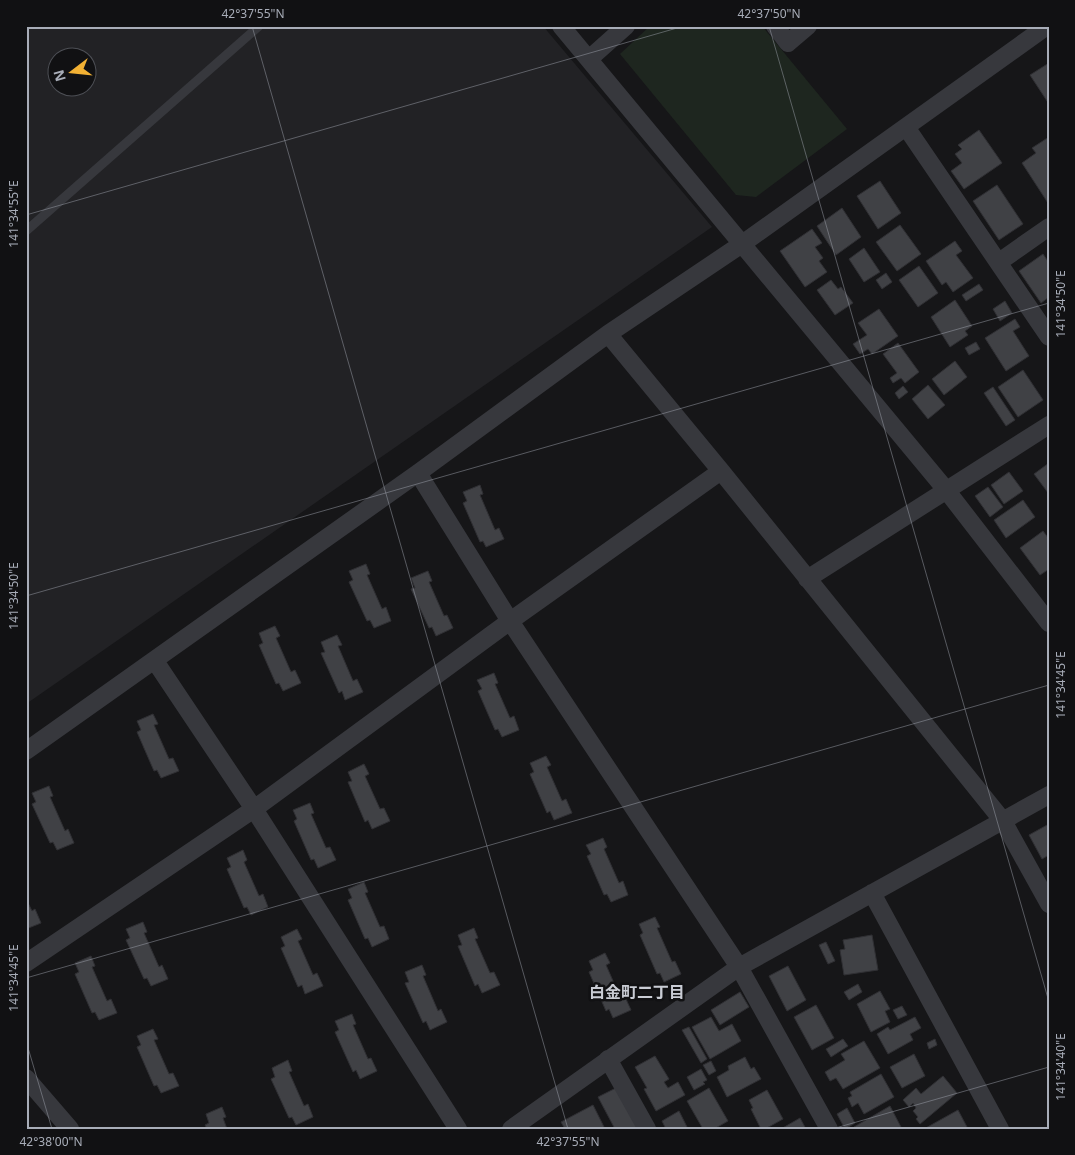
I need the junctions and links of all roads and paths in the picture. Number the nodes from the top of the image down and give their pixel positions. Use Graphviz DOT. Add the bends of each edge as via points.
graph roads {
  1 [pos="259,26"];
  2 [pos="561,26"];
  3 [pos="626,26"];
  4 [pos="775,26"];
  5 [pos="808,26"];
  6 [pos="1047,26"];
  7 [pos="589,59"];
  8 [pos="906,127"];
  9 [pos="1049,227"];
  10 [pos="26,231"];
  11 [pos="742,244"];
  12 [pos="999,262"];
  13 [pos="608,334"];
  14 [pos="1049,337"];
  15 [pos="1049,425"];
  16 [pos="721,471"];
  17 [pos="418,473"];
  18 [pos="947,491"];
  19 [pos="807,578"];
  20 [pos="510,621"];
  21 [pos="1049,623"];
  22 [pos="155,661"];
  23 [pos="26,751"];
  24 [pos="1049,795"];
  25 [pos="254,809"];
  26 [pos="1003,821"];
  27 [pos="872,893"];
  28 [pos="1049,904"];
  29 [pos="26,963"];
  30 [pos="739,967"];
  31 [pos="608,1059"];
  32 [pos="26,1078"];
  33 [pos="70,1129"];
  34 [pos="458,1129"];
  35 [pos="511,1129"];
  36 [pos="647,1129"];
  37 [pos="829,1129"];
  38 [pos="1000,1129"];
  1 -- 10 [label="lane"];
  2 -- 7 [label="street"];
  3 -- 7 [label="street"];
  4 -- 5 [label="street" via="788,42"];
  6 -- 8 [label="street"];
  7 -- 11 [label="street"];
  8 -- 11 [label="street"];
  8 -- 12 [label="street"];
  9 -- 12 [label="street"];
  11 -- 13 [label="street"];
  11 -- 18 [label="street"];
  12 -- 14 [label="street"];
  13 -- 16 [label="street"];
  13 -- 17 [label="street"];
  15 -- 18 [label="street"];
  16 -- 19 [label="street"];
  16 -- 20 [label="street"];
  17 -- 20 [label="street"];
  17 -- 22 [label="street"];
  18 -- 19 [label="street"];
  18 -- 21 [label="street"];
  19 -- 26 [label="street"];
  20 -- 25 [label="street"];
  20 -- 30 [label="street"];
  22 -- 23 [label="street"];
  22 -- 25 [label="street"];
  24 -- 26 [label="street"];
  25 -- 29 [label="street"];
  25 -- 34 [label="street"];
  26 -- 27 [label="street"];
  26 -- 28 [label="street"];
  27 -- 30 [label="street"];
  27 -- 38 [label="street"];
  30 -- 31 [label="street"];
  30 -- 37 [label="street"];
  31 -- 35 [label="street"];
  31 -- 36 [label="street"];
  32 -- 33 [label="street"];
}
